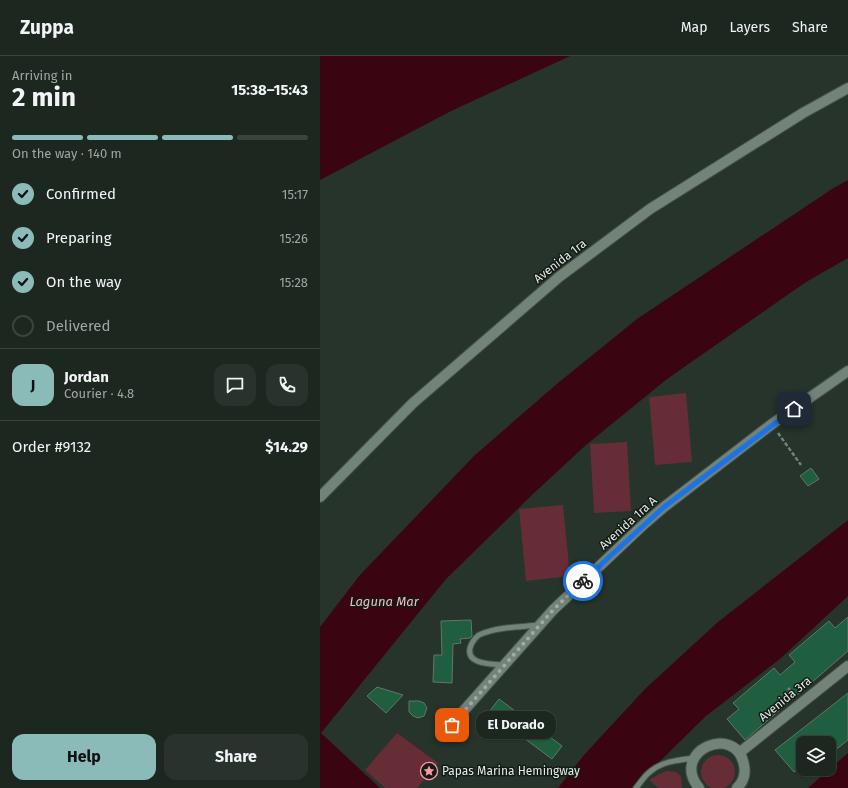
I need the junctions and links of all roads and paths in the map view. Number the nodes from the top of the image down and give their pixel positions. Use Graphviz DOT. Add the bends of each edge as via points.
graph roads {
  1 [pos="848,88"];
  2 [pos="848,371"];
  3 [pos="772,424"];
  4 [pos="801,465"];
  5 [pos="320,496"];
  6 [pos="540,625"];
  7 [pos="505,665"];
  8 [pos="848,666"];
  9 [pos="452,725"];
  10 [pos="739,753"];
  11 [pos="694,758"];
  12 [pos="636,788"];
  13 [pos="699,788"];
  14 [pos="737,788"];
  1 -- 5 [label="street, Avenida 1ra" via="802,113 650,209 559,277 413,403"];
  2 -- 3 [label="street, Avenida 1ra A"];
  3 -- 4 [label="path"];
  3 -- 6 [label="street, Avenida 1ra A" via="642,526"];
  6 -- 7 [label="street, Avenida 1ra A"];
  6 -- 7 [label="lane" via="494,630 477,637 470,648 473,659 479,663"];
  7 -- 9 [label="street, Avenida 1ra A"];
  8 -- 10 [label="street, Avenida 3ra"];
  10 -- 11 [label="street" via="733,747 715,743 707,746"];
  10 -- 14 [label="street" via="745,769 744,778"];
  11 -- 12 [label="lane" via="660,765"];
  11 -- 13 [label="street" via="692,775"];
}
